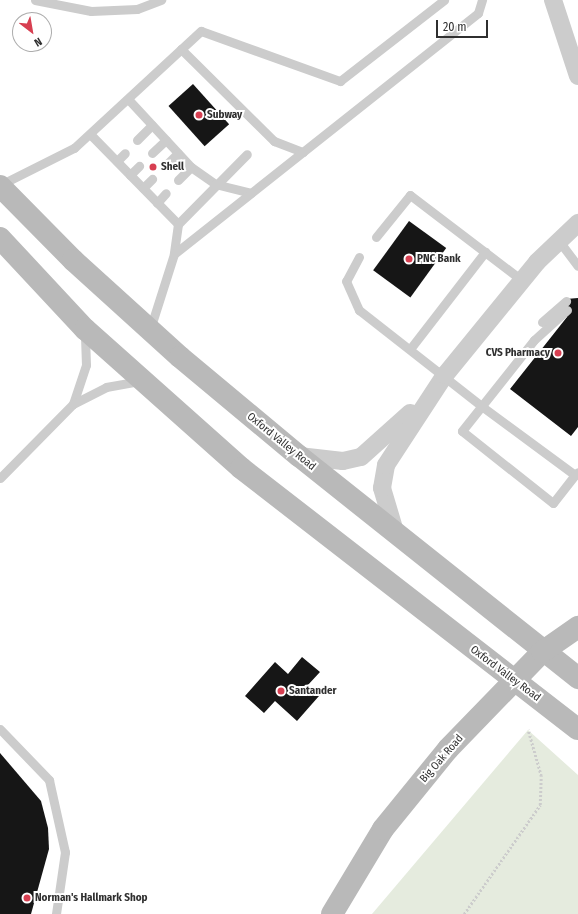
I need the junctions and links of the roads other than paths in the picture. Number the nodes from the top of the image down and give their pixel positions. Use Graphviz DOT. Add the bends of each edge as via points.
graph roads {
  1 [pos="35,0"];
  2 [pos="161,0"];
  3 [pos="444,0"];
  4 [pos="482,0"];
  5 [pos="553,0"];
  6 [pos="181,49"];
  7 [pos="578,76"];
  8 [pos="128,99"];
  9 [pos="152,125"];
  10 [pos="90,134"];
  11 [pos="138,140"];
  12 [pos="166,140"];
  13 [pos="303,152"];
  14 [pos="125,153"];
  15 [pos="152,153"];
  16 [pos="178,153"];
  17 [pos="247,154"];
  18 [pos="117,161"];
  19 [pos="139,166"];
  20 [pos="165,166"];
  21 [pos="191,167"];
  22 [pos="130,175"];
  23 [pos="152,179"];
  24 [pos="178,180"];
  25 [pos="215,184"];
  26 [pos="0,186"];
  27 [pos="143,188"];
  28 [pos="166,193"];
  29 [pos="251,193"];
  30 [pos="157,203"];
  31 [pos="578,222"];
  32 [pos="178,224"];
  33 [pos="376,237"];
  34 [pos="0,238"];
  35 [pos="559,241"];
  36 [pos="486,252"];
  37 [pos="174,254"];
  38 [pos="359,257"];
  39 [pos="578,266"];
  40 [pos="523,281"];
  41 [pos="566,306"];
  42 [pos="85,329"];
  43 [pos="150,330"];
  44 [pos="410,349"];
  45 [pos="445,375"];
  46 [pos="140,381"];
  47 [pos="431,393"];
  48 [pos="73,404"];
  49 [pos="480,405"];
  50 [pos="298,456"];
  51 [pos="577,473"];
  52 [pos="0,478"];
  53 [pos="396,535"];
  54 [pos="578,627"];
  55 [pos="542,652"];
  56 [pos="578,678"];
  57 [pos="515,683"];
  58 [pos="0,729"];
  59 [pos="578,729"];
  60 [pos="56,914"];
  61 [pos="332,914"];
  1 -- 2 [label="lane" via="90,11 137,9"];
  3 -- 6 [label="lane" via="340,81 201,31"];
  4 -- 13 [label="lane" via="478,12"];
  5 -- 7 [label="street"];
  6 -- 8 [label="lane"];
  6 -- 13 [label="lane" via="263,132 274,141"];
  8 -- 9 [label="lane"];
  8 -- 10 [label="lane"];
  9 -- 11 [label="lane"];
  9 -- 12 [label="lane"];
  10 -- 18 [label="lane"];
  10 -- 26 [label="lane" via="74,148"];
  12 -- 15 [label="lane"];
  12 -- 16 [label="lane"];
  13 -- 29 [label="lane"];
  14 -- 18 [label="lane"];
  16 -- 20 [label="lane"];
  16 -- 21 [label="lane"];
  17 -- 25 [label="lane"];
  18 -- 22 [label="lane"];
  19 -- 22 [label="lane"];
  21 -- 24 [label="lane"];
  21 -- 25 [label="lane"];
  22 -- 27 [label="lane"];
  23 -- 27 [label="lane"];
  25 -- 29 [label="lane"];
  25 -- 32 [label="lane"];
  26 -- 43 [label="main road, Oxford Valley Road" via="73,260"];
  27 -- 30 [label="lane"];
  28 -- 30 [label="lane"];
  29 -- 37 [label="lane"];
  30 -- 32 [label="lane"];
  31 -- 35 [label="street"];
  32 -- 37 [label="lane"];
  33 -- 36 [label="lane" via="410,194"];
  34 -- 42 [label="main road, Oxford Valley Road"];
  35 -- 39 [label="lane"];
  35 -- 40 [label="street"];
  36 -- 40 [label="lane"];
  36 -- 44 [label="lane"];
  37 -- 43 [label="lane"];
  38 -- 44 [label="lane" via="346,281 358,310"];
  40 -- 45 [label="street"];
  41 -- 49 [label="lane"];
  42 -- 46 [label="main road, Oxford Valley Road"];
  42 -- 48 [label="lane" via="86,365"];
  43 -- 50 [label="main road, Oxford Valley Road"];
  44 -- 45 [label="lane"];
  45 -- 47 [label="street"];
  45 -- 49 [label="lane"];
  46 -- 48 [label="lane" via="106,387"];
  46 -- 57 [label="main road, Oxford Valley Road" via="241,468"];
  47 -- 50 [label="street" via="362,457 343,461"];
  47 -- 53 [label="street" via="386,465 382,488"];
  48 -- 52 [label="lane"];
  49 -- 51 [label="lane"];
  49 -- 51 [label="lane" via="462,431 553,503"];
  50 -- 53 [label="main road, Oxford Valley Road"];
  53 -- 55 [label="main road, Oxford Valley Road"];
  54 -- 55 [label="main road, Big Oak Road"];
  55 -- 56 [label="main road, Oxford Valley Road"];
  55 -- 57 [label="main road, Big Oak Road"];
  57 -- 59 [label="main road, Oxford Valley Road"];
  57 -- 61 [label="main road, Big Oak Road" via="448,749 383,829"];
  58 -- 60 [label="lane" via="49,780 65,852"];
}
